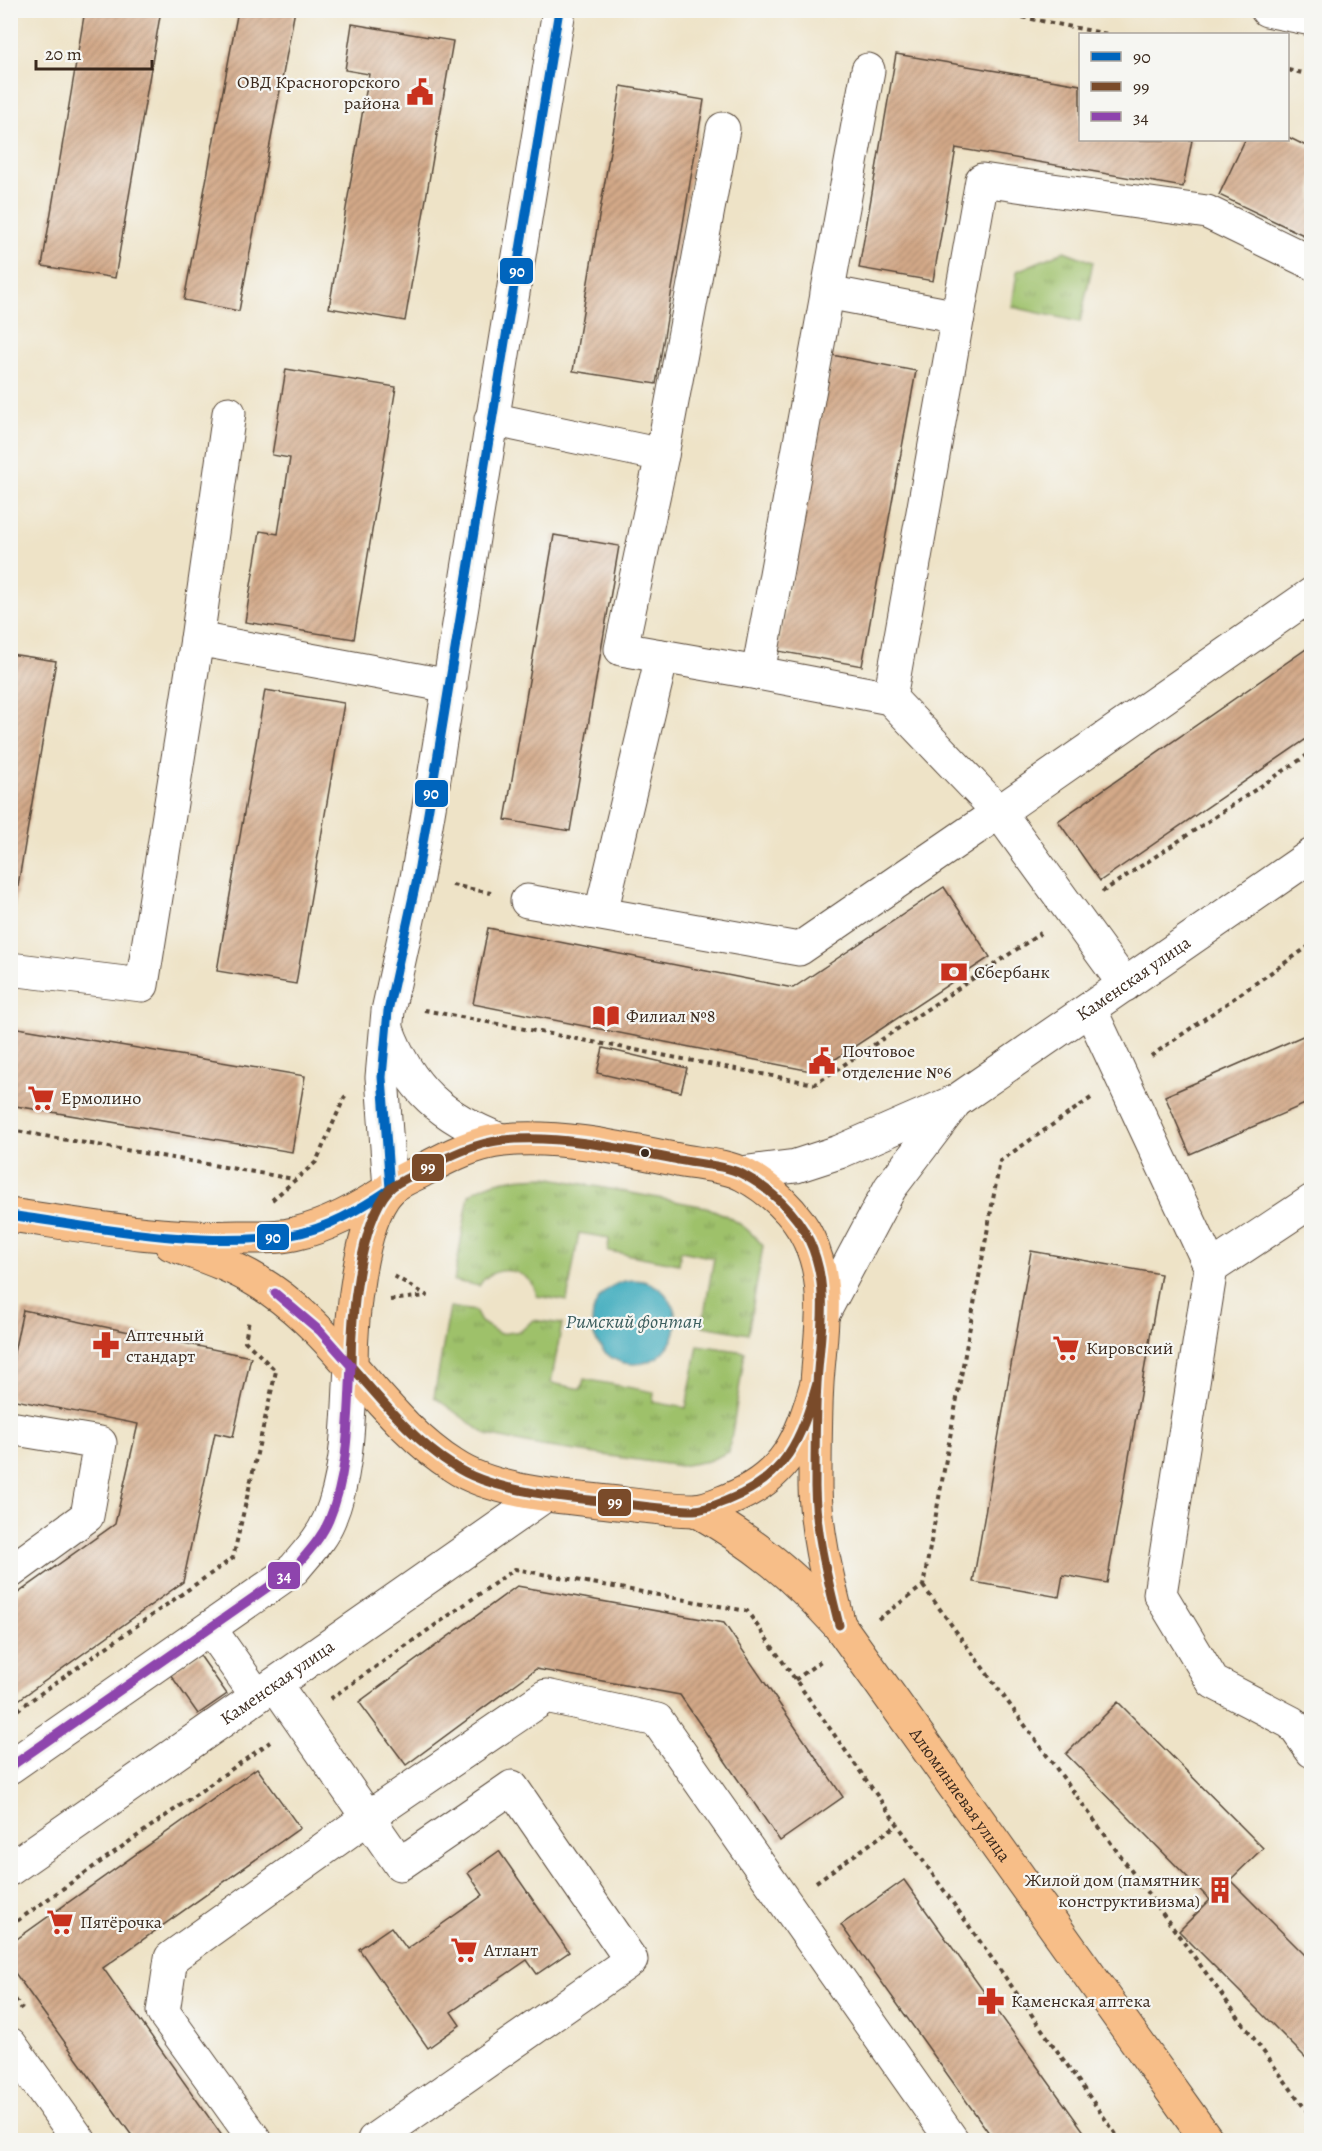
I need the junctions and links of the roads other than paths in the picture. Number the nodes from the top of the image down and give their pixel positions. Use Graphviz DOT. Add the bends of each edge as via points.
graph roads {
  1 [pos="559,10"];
  2 [pos="1267,10"];
  3 [pos="1311,19"];
  4 [pos="868,70"];
  5 [pos="723,129"];
  6 [pos="1311,263"];
  7 [pos="827,292"];
  8 [pos="958,317"];
  9 [pos="229,413"];
  10 [pos="491,418"];
  11 [pos="662,454"];
  12 [pos="1311,594"];
  13 [pos="197,639"];
  14 [pos="662,656"];
  15 [pos="758,673"];
  16 [pos="450,686"];
  17 [pos="890,699"];
  18 [pos="999,812"];
  19 [pos="1311,855"];
  20 [pos="527,900"];
  21 [pos="601,913"];
  22 [pos="10,969"];
  23 [pos="1125,985"];
  24 [pos="1090,1009"];
  25 [pos="386,1028"];
  26 [pos="956,1101"];
  27 [pos="501,1140"];
  28 [pos="741,1173"];
  29 [pos="390,1190"];
  30 [pos="1311,1201"];
  31 [pos="10,1215"];
  32 [pos="150,1236"];
  33 [pos="1211,1268"];
  34 [pos="824,1312"];
  35 [pos="351,1366"];
  36 [pos="817,1383"];
  37 [pos="10,1428"];
  38 [pos="544,1496"];
  39 [pos="696,1510"];
  40 [pos="10,1572"];
  41 [pos="840,1625"];
  42 [pos="210,1629"];
  43 [pos="266,1690"];
  44 [pos="1311,1751"];
  45 [pos="10,1767"];
  46 [pos="367,1818"];
  47 [pos="10,1869"];
  48 [pos="10,2044"];
  49 [pos="79,2140"];
  50 [pos="255,2140"];
  51 [pos="374,2140"];
  52 [pos="952,2140"];
  53 [pos="1207,2140"];
  1 -- 10 [label="street"];
  2 -- 3 [label="street"];
  4 -- 7 [label="street"];
  5 -- 11 [label="street"];
  6 -- 8 [label="street" via="1207,212 982,180"];
  7 -- 8 [label="street"];
  7 -- 15 [label="street"];
  8 -- 17 [label="street"];
  9 -- 13 [label="street"];
  10 -- 11 [label="street"];
  10 -- 16 [label="street"];
  11 -- 14 [label="street" via="621,649"];
  12 -- 18 [label="street"];
  13 -- 16 [label="street"];
  13 -- 22 [label="street" via="142,986"];
  14 -- 15 [label="street"];
  14 -- 21 [label="street"];
  15 -- 17 [label="street"];
  16 -- 25 [label="street"];
  17 -- 18 [label="street"];
  18 -- 21 [label="street" via="799,949"];
  18 -- 23 [label="street"];
  19 -- 23 [label="street, Каменская улица"];
  20 -- 21 [label="street"];
  23 -- 24 [label="street, Каменская улица"];
  24 -- 26 [label="street, Каменская улица"];
  24 -- 33 [label="street"];
  25 -- 27 [label="street" via="403,1068 421,1092 472,1129"];
  25 -- 29 [label="street" via="382,1077"];
  26 -- 28 [label="street" via="839,1152 796,1166"];
  26 -- 34 [label="street" via="890,1188"];
  27 -- 28 [label="main road" via="536,1139 637,1151"];
  27 -- 29 [label="main road" via="468,1148"];
  28 -- 34 [label="main road" via="792,1213 809,1239 821,1275"];
  29 -- 32 [label="main road" via="326,1224 292,1234"];
  29 -- 35 [label="main road" via="376,1215 362,1258 354,1299"];
  30 -- 33 [label="street"];
  31 -- 32 [label="main road"];
  32 -- 35 [label="main road" via="257,1280 320,1331"];
  33 -- 44 [label="street" via="1160,1593 1213,1682 1292,1723"];
  34 -- 36 [label="main road"];
  35 -- 38 [label="main road" via="413,1436 456,1468"];
  35 -- 42 [label="street" via="346,1442 329,1519 294,1569"];
  36 -- 39 [label="main road" via="805,1426 776,1471 749,1491"];
  36 -- 41 [label="main road" via="816,1515"];
  37 -- 40 [label="street" via="100,1443 87,1516"];
  38 -- 39 [label="main road"];
  38 -- 43 [label="street, Каменская улица"];
  39 -- 41 [label="main road" via="774,1560"];
  41 -- 53 [label="main road, Алюминиевая улица"];
  42 -- 43 [label="street"];
  42 -- 45 [label="street"];
  43 -- 46 [label="street" via="300,1720"];
  43 -- 47 [label="street, Каменская улица"];
  46 -- 50 [label="street" via="171,1958 163,2012"];
  46 -- 51 [label="street" via="400,1864 512,1787 631,1960"];
  46 -- 52 [label="street" via="546,1696 657,1720"];
  48 -- 49 [label="street"];
}
